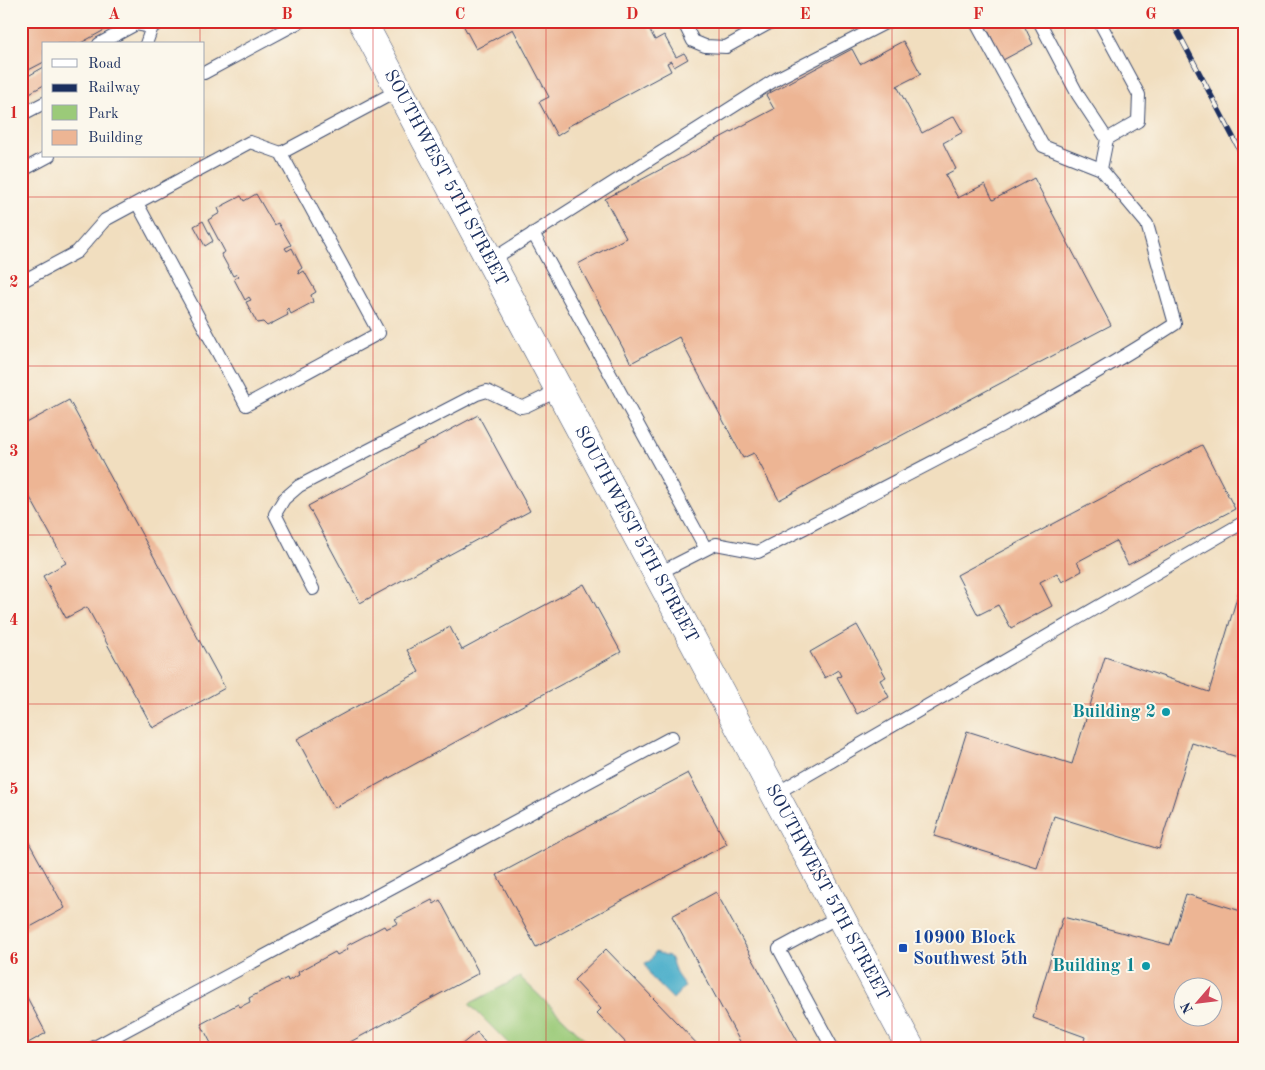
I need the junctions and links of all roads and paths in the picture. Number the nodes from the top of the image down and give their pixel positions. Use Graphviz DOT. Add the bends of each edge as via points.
graph roads {
  1 [pos="301,21"];
  2 [pos="362,21"];
  3 [pos="683,21"];
  4 [pos="773,21"];
  5 [pos="889,21"];
  6 [pos="975,21"];
  7 [pos="1039,21"];
  8 [pos="1098,21"];
  9 [pos="157,24"];
  10 [pos="286,25"];
  11 [pos="104,42"];
  12 [pos="147,42"];
  13 [pos="205,72"];
  14 [pos="399,90"];
  15 [pos="42,104"];
  16 [pos="21,115"];
  17 [pos="1107,139"];
  18 [pos="281,153"];
  19 [pos="45,158"];
  20 [pos="1101,169"];
  21 [pos="21,171"];
  22 [pos="137,203"];
  23 [pos="533,233"];
  24 [pos="490,261"];
  25 [pos="21,282"];
  26 [pos="559,390"];
  27 [pos="1244,522"];
  28 [pos="706,549"];
  29 [pos="657,574"];
  30 [pos="314,589"];
  31 [pos="672,737"];
  32 [pos="775,794"];
  33 [pos="840,916"];
  34 [pos="91,1049"];
  35 [pos="833,1049"];
  36 [pos="911,1049"];
  1 -- 10 [label="lane"];
  2 -- 14 [label="street, SOUTHWEST 5TH STREET"];
  3 -- 4 [label="lane" via="693,41 705,46 726,47"];
  5 -- 23 [label="lane" via="778,78"];
  6 -- 20 [label="lane" via="1043,146"];
  7 -- 17 [label="lane" via="1078,95"];
  8 -- 17 [label="lane" via="1139,95 1138,121"];
  9 -- 11 [label="lane" via="136,24"];
  9 -- 12 [label="lane"];
  10 -- 13 [label="lane"];
  14 -- 18 [label="lane"];
  14 -- 24 [label="street, SOUTHWEST 5TH STREET"];
  15 -- 16 [label="lane"];
  17 -- 20 [label="lane"];
  18 -- 22 [label="lane" via="250,142"];
  18 -- 22 [label="lane" via="379,333 246,405"];
  19 -- 21 [label="lane"];
  20 -- 28 [label="lane" via="1147,224 1175,324 1132,352 1007,422 758,552 716,544"];
  22 -- 25 [label="lane" via="105,220 78,252"];
  23 -- 24 [label="lane"];
  23 -- 28 [label="lane"];
  24 -- 26 [label="street, SOUTHWEST 5TH STREET"];
  26 -- 29 [label="street, SOUTHWEST 5TH STREET"];
  26 -- 30 [label="lane" via="520,407 487,391 477,394 299,486 284,499 275,514"];
  27 -- 32 [label="lane"];
  28 -- 29 [label="lane"];
  29 -- 32 [label="street, SOUTHWEST 5TH STREET"];
  31 -- 34 [label="lane"];
  32 -- 33 [label="street, SOUTHWEST 5TH STREET"];
  33 -- 35 [label="lane" via="779,949"];
  33 -- 36 [label="street, SOUTHWEST 5TH STREET"];
}
